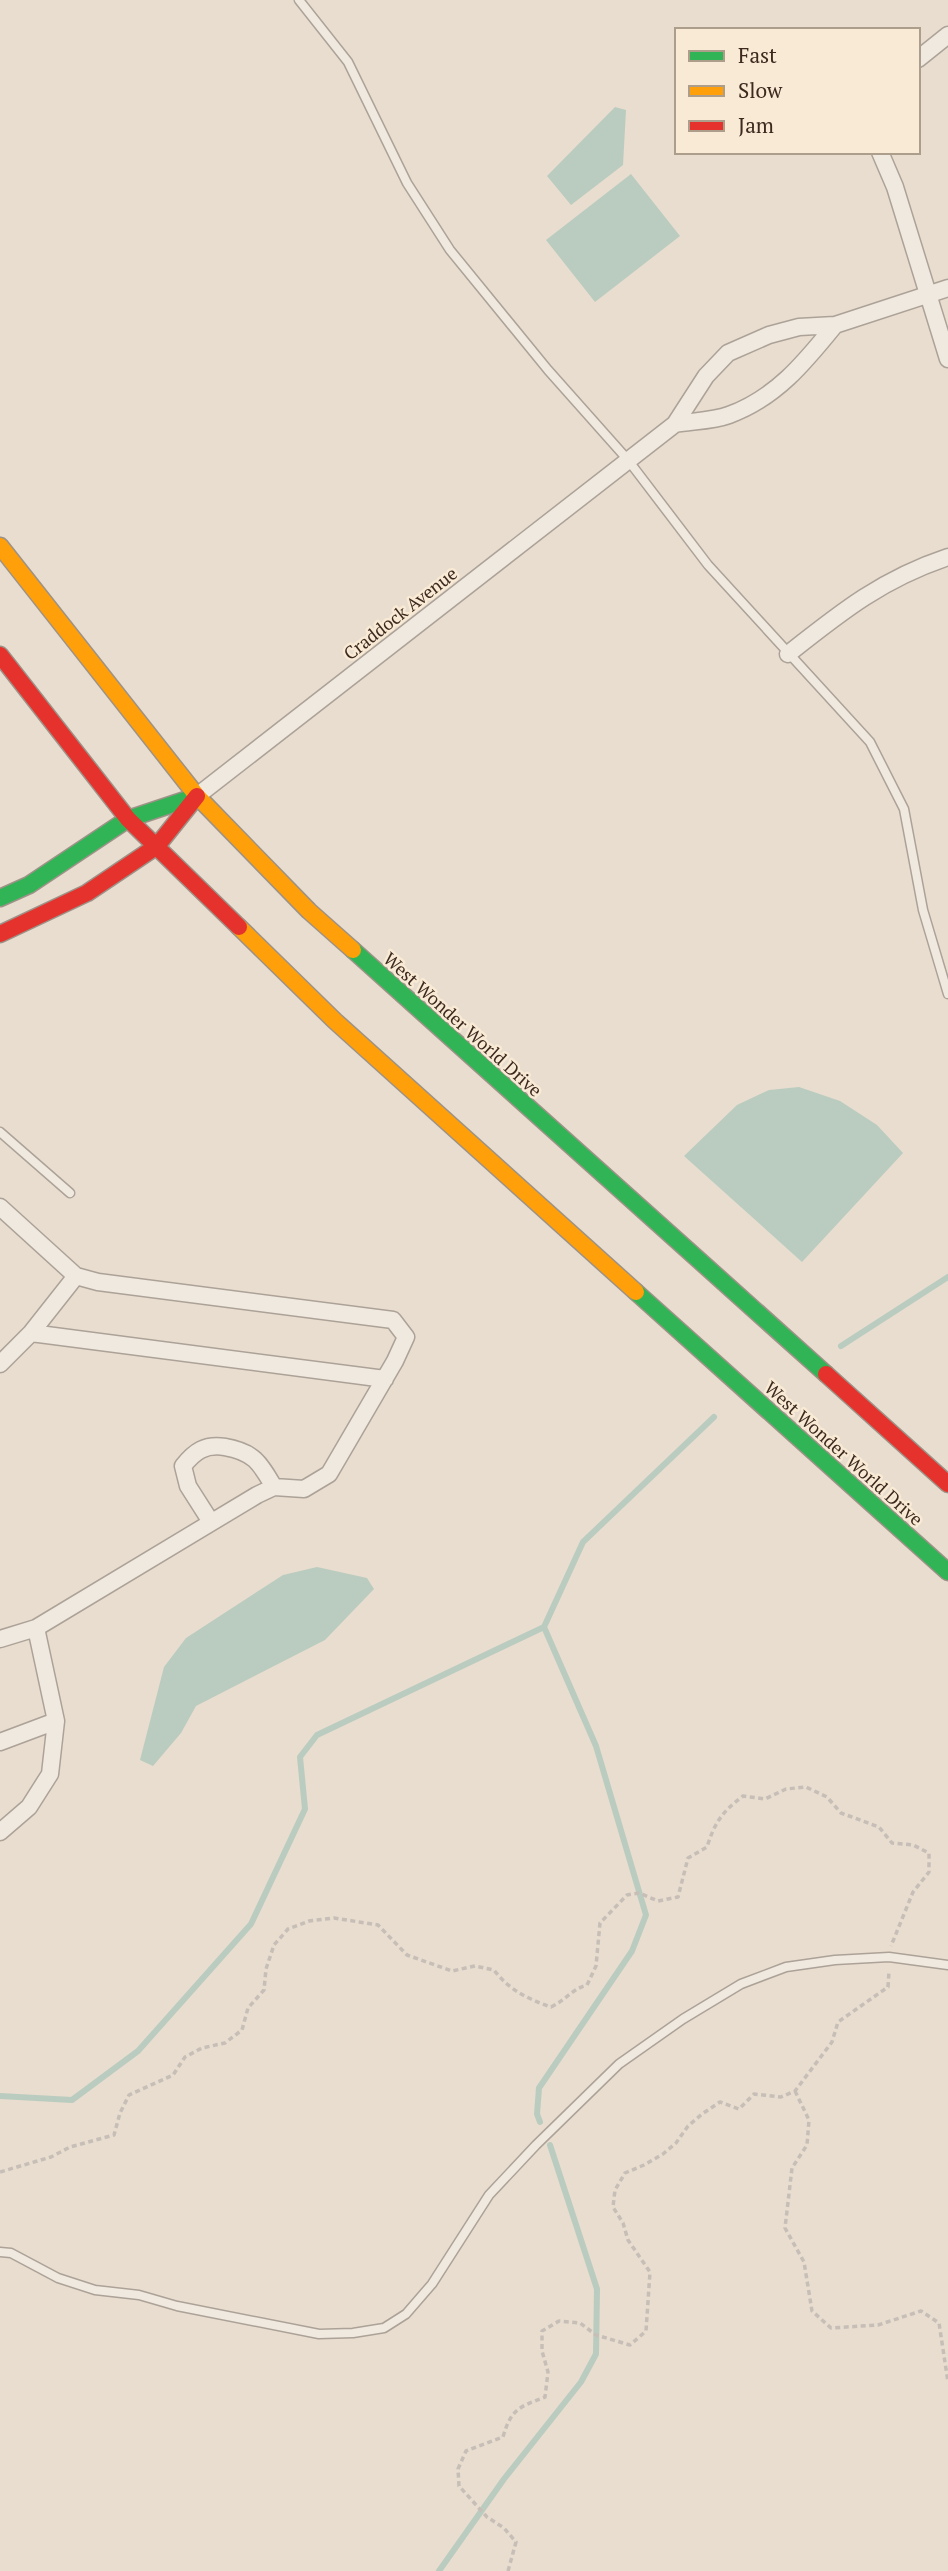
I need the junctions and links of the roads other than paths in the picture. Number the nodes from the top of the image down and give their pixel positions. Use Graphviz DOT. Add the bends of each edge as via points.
graph roads {
  1 [pos="299,0"];
  2 [pos="948,35"];
  3 [pos="920,57"];
  4 [pos="881,154"];
  5 [pos="948,289"];
  6 [pos="930,294"];
  7 [pos="835,325"];
  8 [pos="948,359"];
  9 [pos="675,424"];
  10 [pos="628,460"];
  11 [pos="0,545"];
  12 [pos="948,558"];
  13 [pos="788,654"];
  14 [pos="0,655"];
  15 [pos="197,796"];
  16 [pos="128,819"];
  17 [pos="157,846"];
  18 [pos="0,898"];
  19 [pos="0,934"];
  20 [pos="948,994"];
  21 [pos="0,1132"];
  22 [pos="70,1193"];
  23 [pos="0,1207"];
  24 [pos="76,1276"];
  25 [pos="31,1333"];
  26 [pos="0,1364"];
  27 [pos="385,1380"];
  28 [pos="948,1484"];
  29 [pos="274,1487"];
  30 [pos="211,1522"];
  31 [pos="948,1572"];
  32 [pos="36,1628"];
  33 [pos="0,1639"];
  34 [pos="56,1721"];
  35 [pos="0,1742"];
  36 [pos="0,1832"];
  37 [pos="948,1965"];
  38 [pos="0,2252"];
  1 -- 10 [label="lane" via="348,62 407,183 450,250"];
  2 -- 3 [label="street"];
  4 -- 6 [label="street"];
  5 -- 6 [label="street"];
  6 -- 7 [label="street"];
  6 -- 8 [label="street"];
  7 -- 9 [label="street" via="786,382 758,402 727,416"];
  7 -- 9 [label="street" via="769,334 727,353"];
  9 -- 10 [label="street, Craddock Avenue"];
  10 -- 13 [label="lane" via="708,565"];
  10 -- 15 [label="street, Craddock Avenue"];
  11 -- 15 [label="main road, West Wonder World Drive"];
  12 -- 13 [label="street" via="881,586"];
  13 -- 20 [label="lane" via="870,742 904,809 923,909"];
  14 -- 16 [label="main road, West Wonder World Drive"];
  15 -- 16 [label="main road, Craddock Avenue"];
  15 -- 17 [label="main road, Craddock Avenue"];
  15 -- 28 [label="main road, West Wonder World Drive" via="309,911"];
  16 -- 17 [label="main road, West Wonder World Drive"];
  16 -- 18 [label="main road, Craddock Avenue" via="29,885"];
  17 -- 19 [label="main road, Craddock Avenue" via="87,893"];
  17 -- 31 [label="main road, West Wonder World Drive" via="335,1021"];
  21 -- 22 [label="lane"];
  23 -- 24 [label="street"];
  24 -- 25 [label="street"];
  24 -- 27 [label="street" via="393,1320 406,1337"];
  25 -- 26 [label="street"];
  25 -- 27 [label="street"];
  27 -- 29 [label="street" via="328,1474 304,1489"];
  29 -- 30 [label="street"];
  29 -- 30 [label="street" via="262,1466 243,1450 215,1446 196,1450 183,1465 188,1486"];
  30 -- 32 [label="street"];
  32 -- 33 [label="street"];
  32 -- 34 [label="street"];
  34 -- 35 [label="street"];
  34 -- 36 [label="street" via="50,1774 29,1807"];
  37 -- 38 [label="lane" via="889,1957 786,1967 741,1984 683,2019 619,2064 489,2195 432,2284 406,2315 384,2328 319,2334 190,2309 139,2295 95,2290 58,2278 11,2252"];
}
